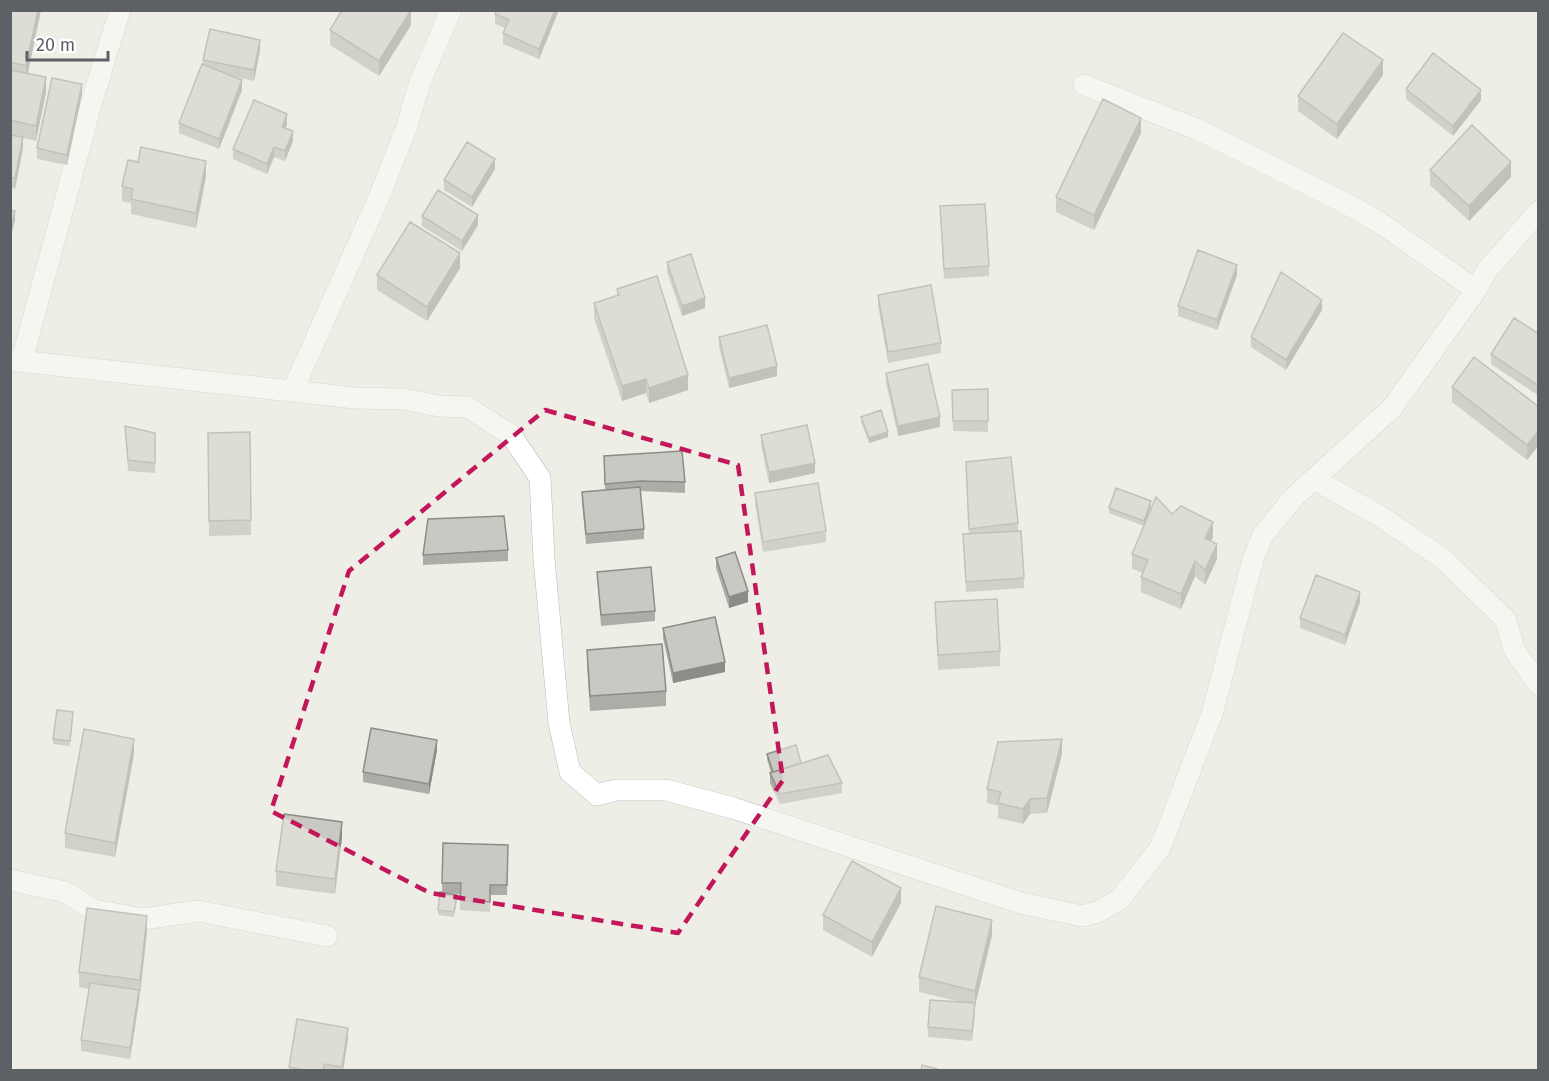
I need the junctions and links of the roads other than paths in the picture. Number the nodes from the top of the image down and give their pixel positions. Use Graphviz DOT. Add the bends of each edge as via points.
graph roads {
  1 [pos="120,10"];
  2 [pos="451,10"];
  3 [pos="1084,85"];
  4 [pos="1539,212"];
  5 [pos="1476,290"];
  6 [pos="16,360"];
  7 [pos="293,390"];
  8 [pos="1315,480"];
  9 [pos="1539,684"];
  10 [pos="10,880"];
  11 [pos="327,936"];
  1 -- 6 [label="street"];
  2 -- 7 [label="street" via="420,82 376,206"];
  3 -- 5 [label="street" via="1199,130 1345,203"];
  4 -- 5 [label="street" via="1487,270"];
  5 -- 8 [label="street" via="1392,408"];
  6 -- 7 [label="street"];
  7 -- 8 [label="street" via="467,407 511,435 540,478 559,723 570,772 597,795 616,790 666,790 733,808 1021,903 1082,916 1120,899 1160,848 1212,714 1253,559 1263,535 1294,497"];
  8 -- 9 [label="street" via="1380,516 1442,558 1505,619 1515,651"];
  10 -- 11 [label="street" via="65,892 94,910 143,919 198,910"];
}
